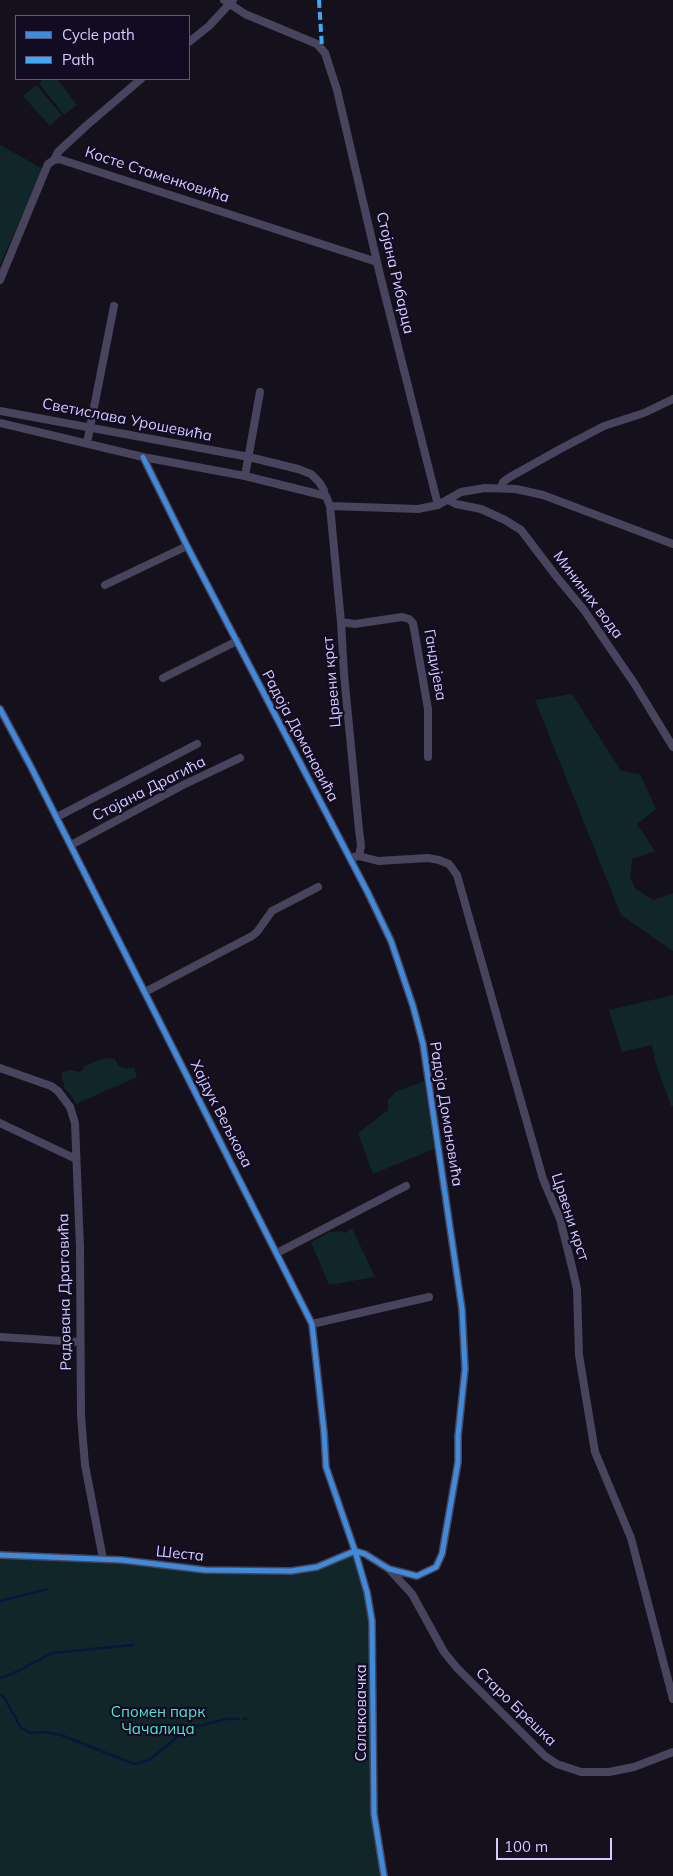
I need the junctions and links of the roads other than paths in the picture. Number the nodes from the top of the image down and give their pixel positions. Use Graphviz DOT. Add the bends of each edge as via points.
graph roads {
  1 [pos="229,2"];
  2 [pos="190,41"];
  3 [pos="140,80"];
  4 [pos="54,160"];
  5 [pos="377,262"];
  6 [pos="0,280"];
  7 [pos="114,306"];
  8 [pos="260,392"];
  9 [pos="673,399"];
  10 [pos="0,411"];
  11 [pos="0,423"];
  12 [pos="90,428"];
  13 [pos="87,443"];
  14 [pos="142,457"];
  15 [pos="249,457"];
  16 [pos="245,476"];
  17 [pos="501,488"];
  18 [pos="324,495"];
  19 [pos="448,500"];
  20 [pos="438,505"];
  21 [pos="330,506"];
  22 [pos="673,544"];
  23 [pos="187,546"];
  24 [pos="105,585"];
  25 [pos="341,622"];
  26 [pos="237,641"];
  27 [pos="163,678"];
  28 [pos="0,709"];
  29 [pos="197,744"];
  30 [pos="673,746"];
  31 [pos="428,757"];
  32 [pos="240,758"];
  33 [pos="56,817"];
  34 [pos="71,845"];
  35 [pos="359,856"];
  36 [pos="350,858"];
  37 [pos="318,887"];
  38 [pos="145,992"];
  39 [pos="0,1068"];
  40 [pos="0,1123"];
  41 [pos="76,1159"];
  42 [pos="406,1186"];
  43 [pos="277,1253"];
  44 [pos="429,1297"];
  45 [pos="312,1324"];
  46 [pos="0,1338"];
  47 [pos="79,1342"];
  48 [pos="355,1551"];
  49 [pos="0,1555"];
  50 [pos="103,1559"];
  51 [pos="389,1569"];
  52 [pos="673,1699"];
  53 [pos="673,1752"];
  54 [pos="384,1876"];
  1 -- 2 [label="street" via="209,26"];
  1 -- 5 [label="street, Стојана Рибарца" via="245,14 317,44 325,52 337,90"];
  3 -- 4 [label="street" via="58,152"];
  4 -- 5 [label="street, Косте Стаменковића" via="66,159"];
  4 -- 6 [label="street" via="48,164"];
  5 -- 20 [label="street, Стојана Рибарца"];
  7 -- 12 [label="street"];
  8 -- 15 [label="street"];
  9 -- 17 [label="street" via="604,426 510,477"];
  10 -- 12 [label="street, Светислава Урошевића"];
  11 -- 13 [label="street, Светислава Урошевића"];
  12 -- 13 [label="street"];
  12 -- 15 [label="street, Светислава Урошевића"];
  13 -- 14 [label="street, Светислава Урошевића"];
  14 -- 16 [label="street, Светислава Урошевића"];
  14 -- 23 [label="street, Радоја Домановића"];
  15 -- 16 [label="street"];
  15 -- 18 [label="street, Светислава Урошевића" via="311,474 324,490"];
  16 -- 18 [label="street, Светислава Урошевића"];
  17 -- 19 [label="street" via="461,492"];
  17 -- 22 [label="street" via="543,495"];
  18 -- 21 [label="street, Светислава Урошевића"];
  19 -- 20 [label="street"];
  19 -- 30 [label="street, Мининих вода" via="481,509 521,530 584,610"];
  20 -- 21 [label="street" via="418,510"];
  21 -- 25 [label="street, Црвени крст"];
  23 -- 24 [label="street"];
  23 -- 26 [label="street, Радоја Домановића"];
  25 -- 31 [label="street, Гандијева" via="355,624 402,617 413,623 428,709"];
  25 -- 35 [label="street, Црвени крст" via="360,830"];
  26 -- 27 [label="street"];
  26 -- 36 [label="street, Радоја Домановића"];
  28 -- 33 [label="street, Хајдук Вељкова"];
  29 -- 33 [label="street"];
  32 -- 34 [label="street, Стојана Драгића"];
  33 -- 34 [label="street, Хајдук Вељкова"];
  34 -- 38 [label="street, Хајдук Вељкова"];
  35 -- 36 [label="street, Црвени крст"];
  35 -- 52 [label="street, Црвени крст" via="378,861 439,860 450,864 457,875 543,1179 560,1219 572,1267 577,1289 579,1356 595,1452 631,1538"];
  36 -- 51 [label="street, Радоја Домановића" via="391,941 422,1044 457,1268 465,1347 458,1462 442,1554 436,1567 424,1574 412,1576"];
  37 -- 38 [label="street" via="272,911 252,936"];
  38 -- 43 [label="street, Хајдук Вељкова"];
  39 -- 41 [label="street, Радована Драговића" via="51,1086 62,1095 75,1123"];
  40 -- 41 [label="street"];
  41 -- 47 [label="street, Радована Драговића" via="80,1248"];
  42 -- 43 [label="street"];
  43 -- 45 [label="street, Хајдук Вељкова"];
  44 -- 45 [label="street"];
  45 -- 48 [label="street, Хајдук Вељкова" via="326,1467"];
  46 -- 47 [label="street"];
  47 -- 50 [label="street, Радована Драговића" via="85,1465"];
  48 -- 50 [label="street, Шеста" via="317,1567 291,1571 205,1570"];
  48 -- 51 [label="street, Радоја Домановића"];
  48 -- 54 [label="street, Салаковачка" via="372,1621 374,1814"];
  49 -- 50 [label="street, Шеста"];
  51 -- 53 [label="street, Старо Брешка" via="412,1594 456,1668 557,1764 581,1772 609,1772 634,1767"];
}
